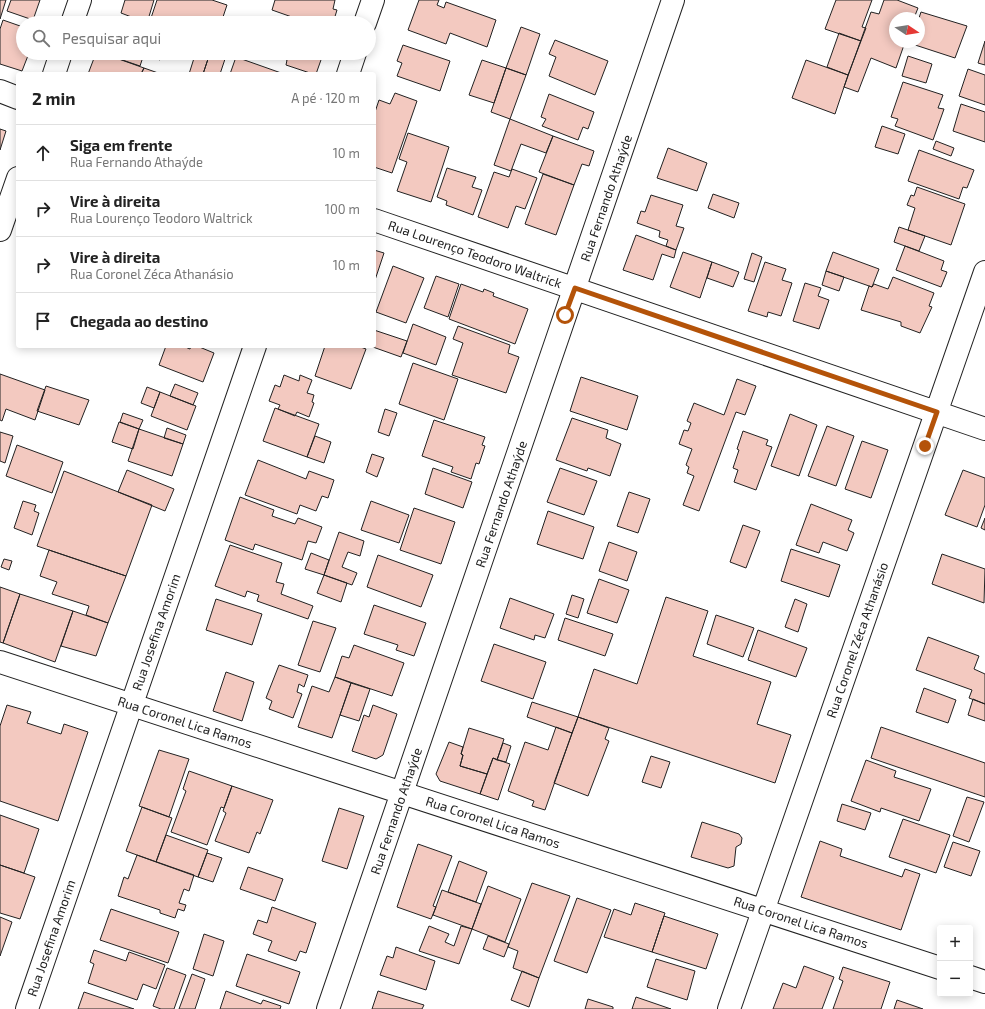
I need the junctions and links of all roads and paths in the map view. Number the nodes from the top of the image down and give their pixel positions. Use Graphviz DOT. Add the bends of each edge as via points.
graph roads {
  1 [pos="80,0"];
  2 [pos="373,0"];
  3 [pos="673,0"];
  4 [pos="74,16"];
  5 [pos="367,16"];
  6 [pos="59,60"];
  7 [pos="353,60"];
  8 [pos="55,72"];
  9 [pos="349,72"];
  10 [pos="0,91"];
  11 [pos="16,97"];
  12 [pos="16,184"];
  13 [pos="376,221"];
  14 [pos="0,230"];
  15 [pos="985,272"];
  16 [pos="575,288"];
  17 [pos="254,348"];
  18 [pos="937,412"];
  19 [pos="985,429"];
  20 [pos="0,662"];
  21 [pos="131,705"];
  22 [pos="402,793"];
  23 [pos="764,910"];
  24 [pos="937,967"];
  25 [pos="973,978"];
  26 [pos="985,982"];
  27 [pos="27,1009"];
  28 [pos="328,1009"];
  29 [pos="729,1009"];
  1 -- 4 [label="street"];
  2 -- 5 [label="street"];
  3 -- 16 [label="street, Rua Fernando Athaýde"];
  6 -- 8 [label="street"];
  7 -- 9 [label="street"];
  10 -- 11 [label="street"];
  12 -- 14 [label="street"];
  13 -- 16 [label="street, Rua Lourenço Teodoro Waltrick"];
  15 -- 18 [label="street, Rua Coronel Zéca Athanásio"];
  16 -- 18 [label="street, Rua Lourenço Teodoro Waltrick"];
  16 -- 22 [label="street, Rua Fernando Athaýde"];
  17 -- 21 [label="street, Rua Josefina Amorim"];
  18 -- 19 [label="street, Rua Lourenço Teodoro Waltrick"];
  18 -- 23 [label="street, Rua Coronel Zéca Athanásio"];
  20 -- 21 [label="street, Rua Coronel Lica Ramos"];
  21 -- 22 [label="street, Rua Coronel Lica Ramos"];
  21 -- 27 [label="street, Rua Josefina Amorim"];
  22 -- 23 [label="street, Rua Coronel Lica Ramos"];
  22 -- 28 [label="street, Rua Fernando Athaýde"];
  23 -- 24 [label="street, Rua Coronel Lica Ramos"];
  23 -- 29 [label="street, Rua Coronel Zéca Athanásio"];
  25 -- 26 [label="street"];
}
